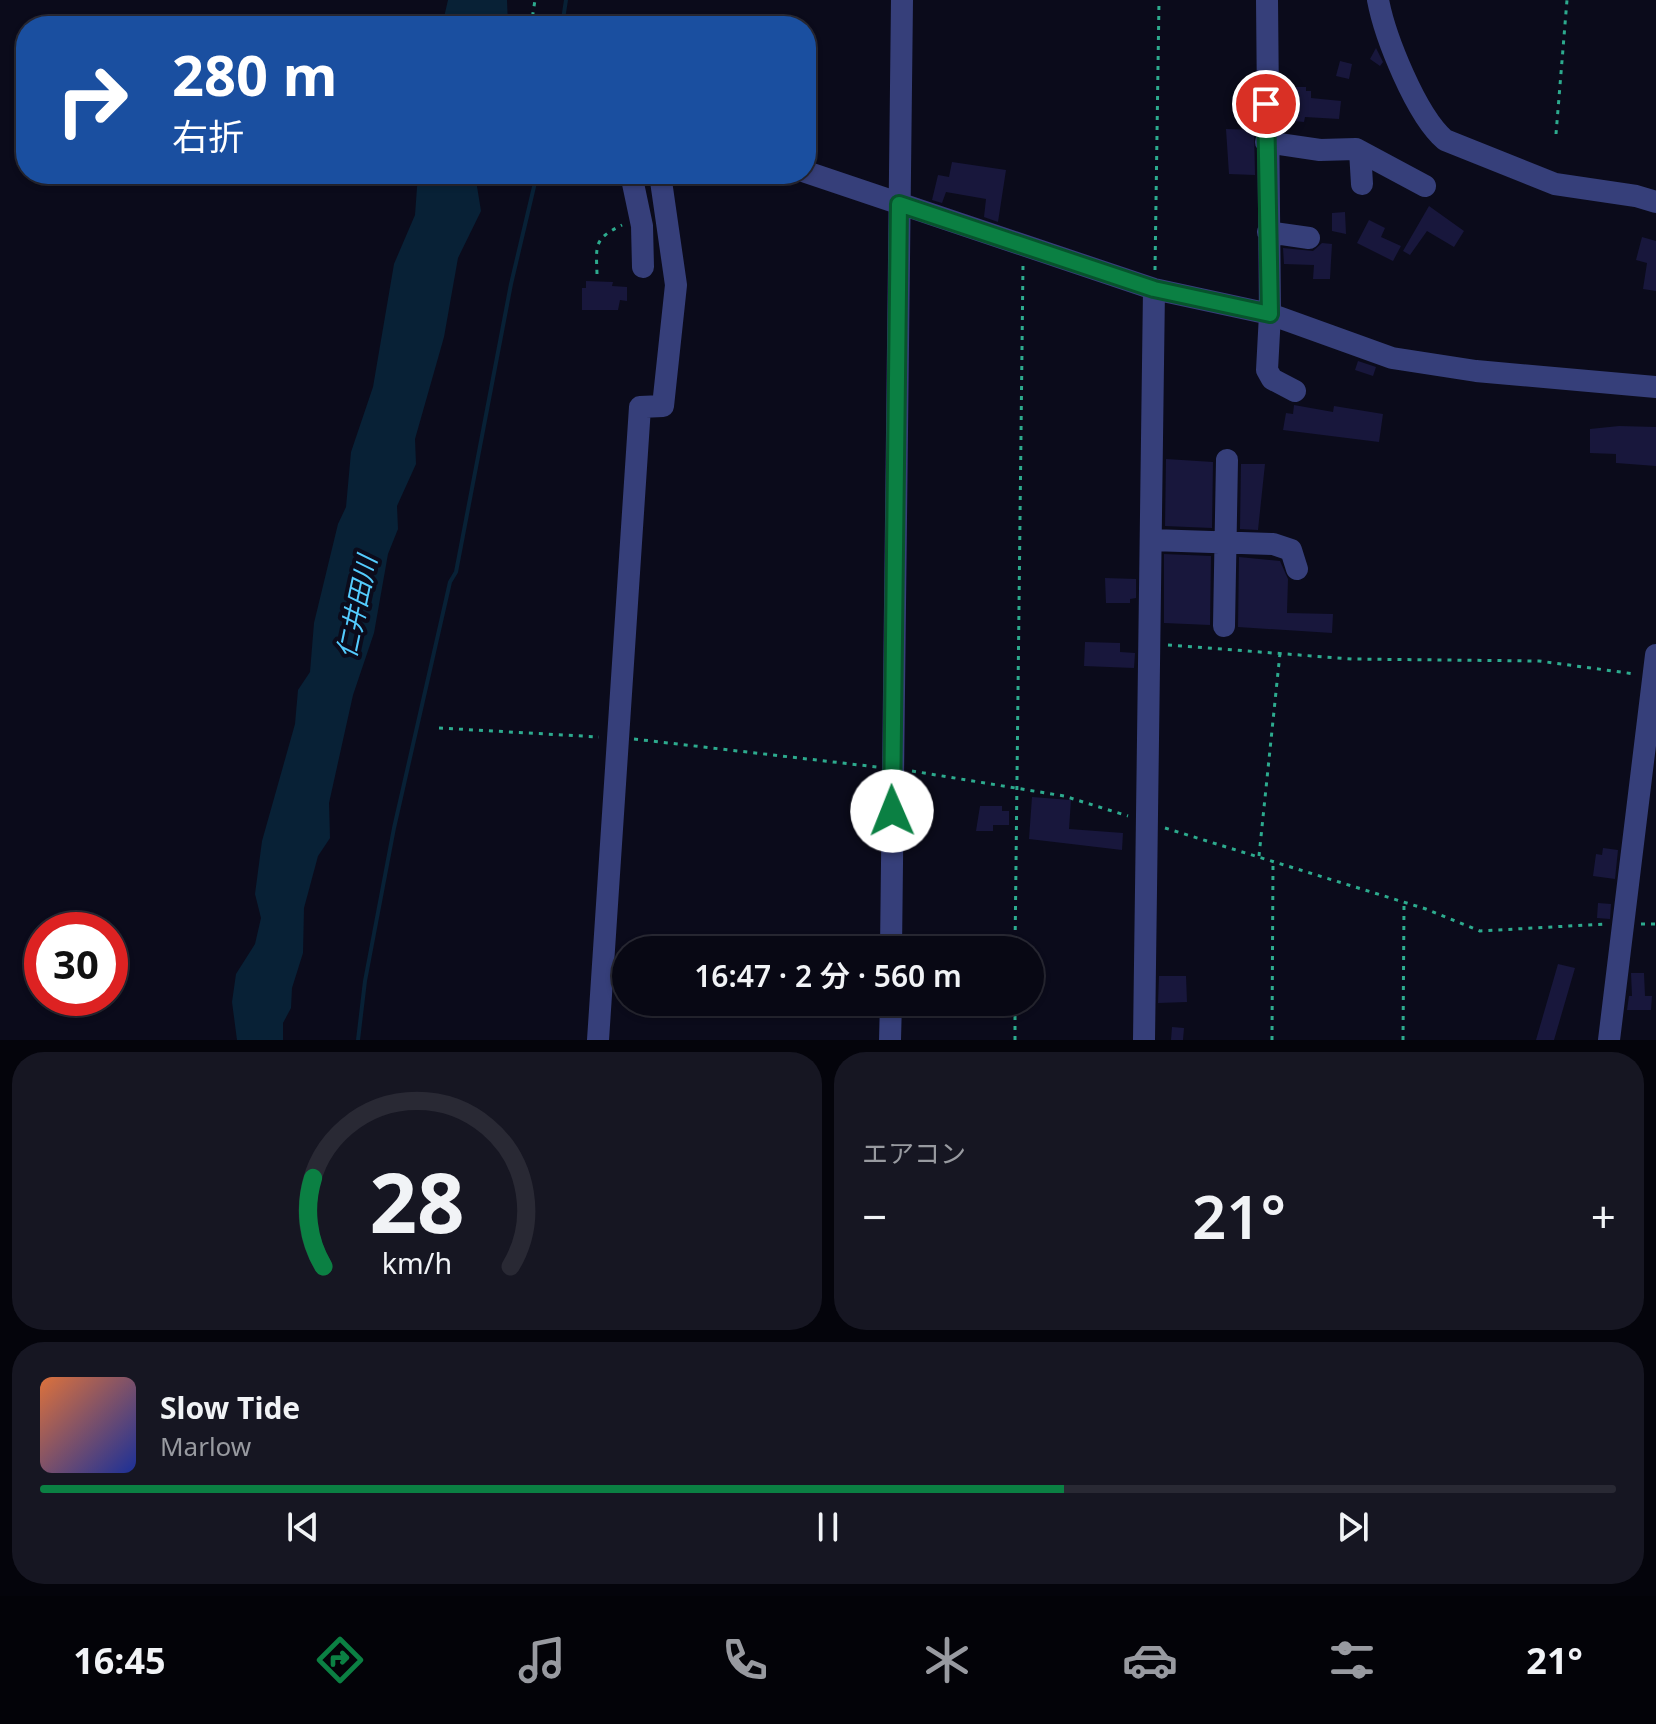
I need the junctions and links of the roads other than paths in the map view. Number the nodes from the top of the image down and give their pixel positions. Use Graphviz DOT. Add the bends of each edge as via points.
graph roads {
  1 [pos="902,0"];
  2 [pos="1267,0"];
  3 [pos="1378,0"];
  4 [pos="1266,142"];
  5 [pos="1360,151"];
  6 [pos="816,175"];
  7 [pos="633,184"];
  8 [pos="661,184"];
  9 [pos="1362,184"];
  10 [pos="1425,186"];
  11 [pos="1656,202"];
  12 [pos="899,204"];
  13 [pos="1268,232"];
  14 [pos="1309,238"];
  15 [pos="643,267"];
  16 [pos="1154,289"];
  17 [pos="1270,314"];
  18 [pos="1656,387"];
  19 [pos="1295,391"];
  20 [pos="1227,460"];
  21 [pos="1151,540"];
  22 [pos="1225,541"];
  23 [pos="1297,569"];
  24 [pos="1224,626"];
  25 [pos="1655,666"];
  26 [pos="891,936"];
  27 [pos="891,1016"];
  28 [pos="598,1040"];
  29 [pos="890,1040"];
  30 [pos="1144,1040"];
  31 [pos="1609,1040"];
  1 -- 12 [label="street"];
  2 -- 4 [label="street"];
  3 -- 11 [label="street" via="1407,83 1434,131 1445,140 1555,184"];
  4 -- 5 [label="street"];
  4 -- 13 [label="street"];
  5 -- 9 [label="street"];
  5 -- 10 [label="street"];
  6 -- 12 [label="street"];
  7 -- 15 [label="street"];
  8 -- 28 [label="street" via="676,285 663,406 640,407"];
  12 -- 16 [label="street"];
  12 -- 26 [label="street"];
  13 -- 14 [label="street"];
  13 -- 17 [label="street"];
  16 -- 17 [label="street"];
  16 -- 21 [label="street"];
  17 -- 18 [label="street" via="1392,358"];
  17 -- 19 [label="street" via="1267,375"];
  20 -- 22 [label="street"];
  21 -- 22 [label="street"];
  21 -- 30 [label="street"];
  22 -- 23 [label="street" via="1285,547"];
  22 -- 24 [label="street"];
  25 -- 31 [label="street"];
  27 -- 29 [label="street"];
}
